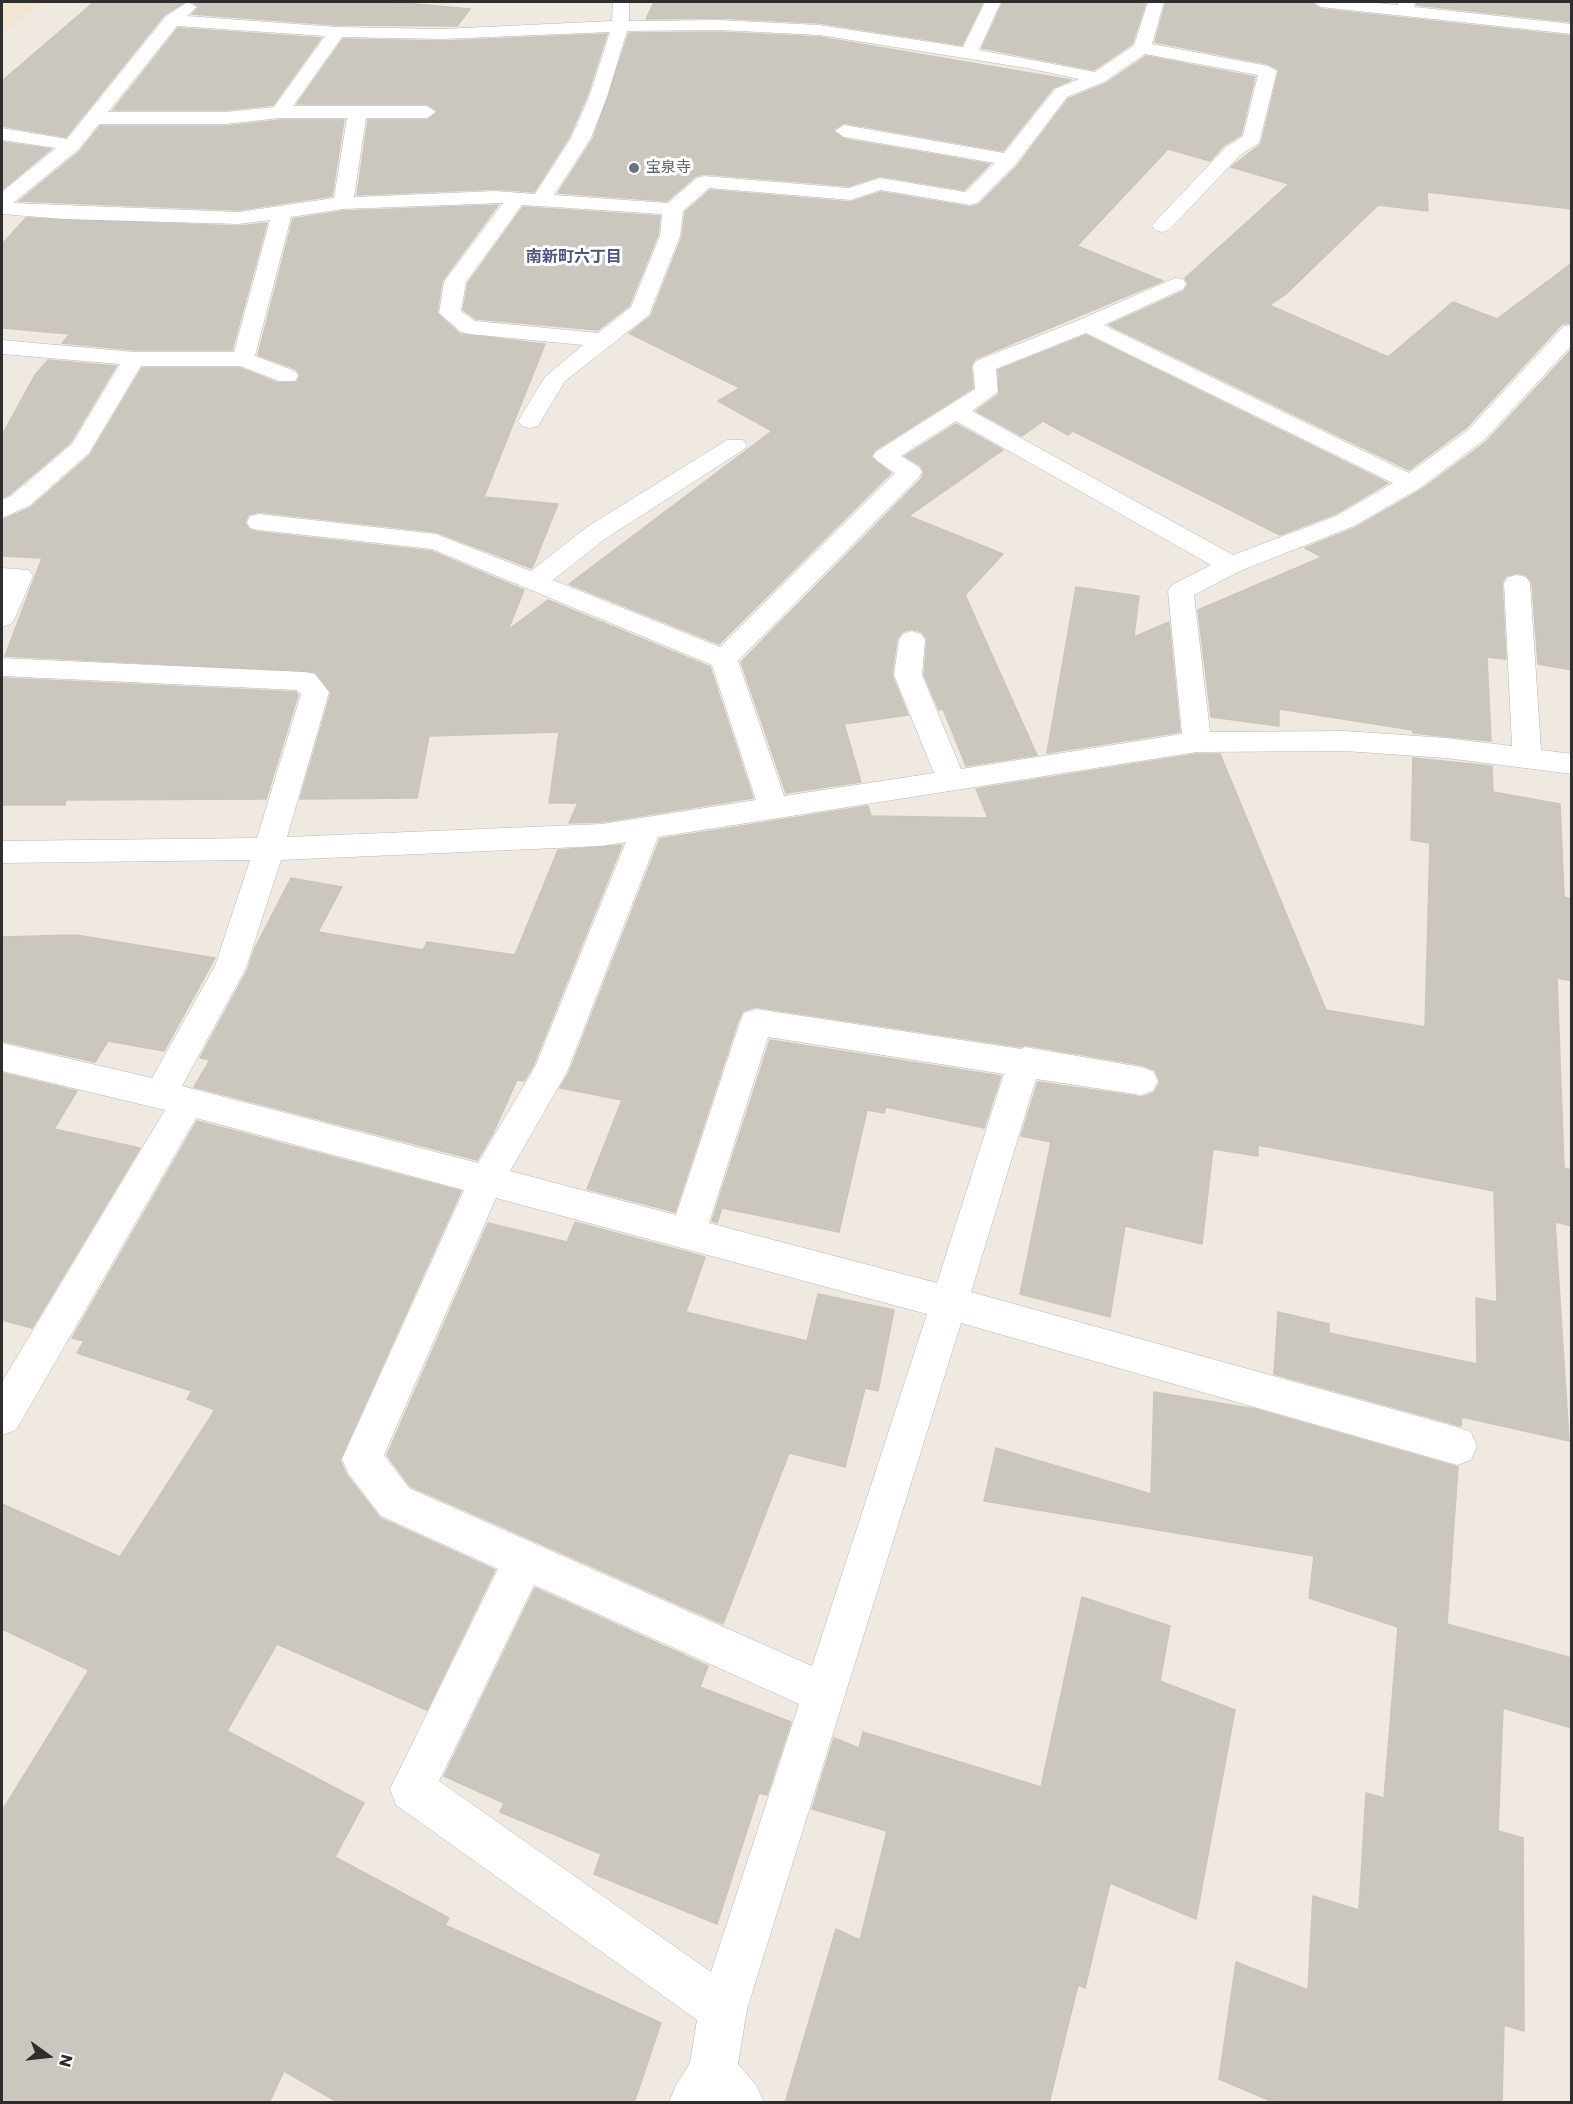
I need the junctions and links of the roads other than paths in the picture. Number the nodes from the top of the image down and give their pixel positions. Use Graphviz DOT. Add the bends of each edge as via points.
graph roads {
  1 [pos="196,2"];
  2 [pos="621,2"];
  3 [pos="993,2"];
  4 [pos="1156,2"];
  5 [pos="1321,2"];
  6 [pos="1407,6"];
  7 [pos="172,20"];
  8 [pos="620,26"];
  9 [pos="1572,29"];
  10 [pos="337,32"];
  11 [pos="1142,48"];
  12 [pos="969,53"];
  13 [pos="1098,78"];
  14 [pos="280,112"];
  15 [pos="427,112"];
  16 [pos="357,114"];
  17 [pos="93,118"];
  18 [pos="844,131"];
  19 [pos="2,134"];
  20 [pos="72,144"];
  21 [pos="1009,160"];
  22 [pos="517,198"];
  23 [pos="541,200"];
  24 [pos="2,202"];
  25 [pos="343,203"];
  26 [pos="2,208"];
  27 [pos="673,209"];
  28 [pos="282,213"];
  29 [pos="1161,226"];
  30 [pos="1175,284"];
  31 [pos="1087,325"];
  32 [pos="1572,331"];
  33 [pos="603,340"];
  34 [pos="2,347"];
  35 [pos="134,359"];
  36 [pos="243,359"];
  37 [pos="287,376"];
  38 [pos="955,411"];
  39 [pos="530,421"];
  40 [pos="735,445"];
  41 [pos="1411,483"];
  42 [pos="11,505"];
  43 [pos="259,522"];
  44 [pos="1231,565"];
  45 [pos="2,576"];
  46 [pos="534,582"];
  47 [pos="1517,583"];
  48 [pos="2,618"];
  49 [pos="912,640"];
  50 [pos="724,659"];
  51 [pos="2,667"];
  52 [pos="1197,742"];
  53 [pos="1527,759"];
  54 [pos="1572,764"];
  55 [pos="951,780"];
  56 [pos="773,807"];
  57 [pos="647,828"];
  58 [pos="269,849"];
  59 [pos="2,852"];
  60 [pos="2,1057"];
  61 [pos="1024,1061"];
  62 [pos="1141,1081"];
  63 [pos="174,1098"];
  64 [pos="486,1181"];
  65 [pos="688,1234"];
  66 [pos="949,1304"];
  67 [pos="2,1417"];
  68 [pos="1457,1446"];
  69 [pos="525,1559"];
  70 [pos="825,1695"];
  71 [pos="723,2009"];
  72 [pos="715,2092"];
  1 -- 7 [label="street"];
  2 -- 8 [label="street"];
  3 -- 12 [label="street"];
  4 -- 11 [label="street"];
  5 -- 6 [label="street"];
  6 -- 9 [label="street"];
  7 -- 10 [label="street"];
  7 -- 17 [label="street"];
  8 -- 10 [label="street" via="442,34"];
  8 -- 12 [label="street" via="819,30"];
  8 -- 23 [label="street" via="581,138"];
  10 -- 14 [label="street"];
  11 -- 13 [label="street"];
  11 -- 29 [label="street" via="1268,71 1252,139 1233,151"];
  12 -- 13 [label="street"];
  13 -- 21 [label="street" via="1061,93"];
  14 -- 16 [label="street"];
  14 -- 17 [label="street" via="226,118"];
  15 -- 16 [label="street"];
  16 -- 25 [label="street"];
  17 -- 20 [label="street"];
  18 -- 21 [label="street"];
  19 -- 20 [label="street"];
  20 -- 24 [label="street"];
  21 -- 27 [label="street" via="970,199 880,184 851,194 704,182"];
  22 -- 23 [label="street"];
  22 -- 25 [label="street"];
  22 -- 33 [label="street" via="455,282 450,313 469,327"];
  23 -- 27 [label="street"];
  25 -- 28 [label="street"];
  26 -- 28 [label="street" via="238,218"];
  27 -- 33 [label="street" via="670,236 641,310"];
  28 -- 36 [label="street"];
  30 -- 31 [label="street"];
  31 -- 38 [label="street" via="984,366 987,392"];
  31 -- 41 [label="street"];
  32 -- 41 [label="street" via="1476,435"];
  33 -- 39 [label="street" via="556,377"];
  34 -- 35 [label="street"];
  35 -- 36 [label="street"];
  35 -- 42 [label="street" via="81,448"];
  36 -- 37 [label="street"];
  38 -- 44 [label="street"];
  38 -- 50 [label="street" via="885,456 909,472"];
  40 -- 46 [label="street" via="596,533"];
  41 -- 44 [label="street" via="1345,521"];
  43 -- 46 [label="street" via="436,542"];
  44 -- 52 [label="street" via="1181,591"];
  45 -- 48 [label="street" via="20,576"];
  46 -- 50 [label="street"];
  47 -- 53 [label="street"];
  49 -- 55 [label="street" via="908,675"];
  50 -- 56 [label="street"];
  51 -- 58 [label="street" via="304,681 315,692"];
  52 -- 53 [label="street" via="1345,741"];
  52 -- 55 [label="street"];
  53 -- 54 [label="street"];
  55 -- 56 [label="street"];
  56 -- 57 [label="street"];
  57 -- 58 [label="street" via="602,836"];
  57 -- 64 [label="street" via="550,1072"];
  58 -- 59 [label="street"];
  58 -- 63 [label="street" via="230,968"];
  60 -- 63 [label="street"];
  61 -- 62 [label="street"];
  61 -- 65 [label="street" via="756,1022"];
  61 -- 66 [label="street"];
  63 -- 64 [label="street"];
  63 -- 67 [label="street"];
  64 -- 65 [label="street"];
  64 -- 69 [label="street" via="362,1459 395,1502"];
  65 -- 66 [label="street"];
  66 -- 68 [label="street"];
  66 -- 70 [label="street"];
  69 -- 70 [label="street"];
  69 -- 71 [label="street" via="412,1789"];
  70 -- 71 [label="street"];
  71 -- 72 [label="street"];
}
